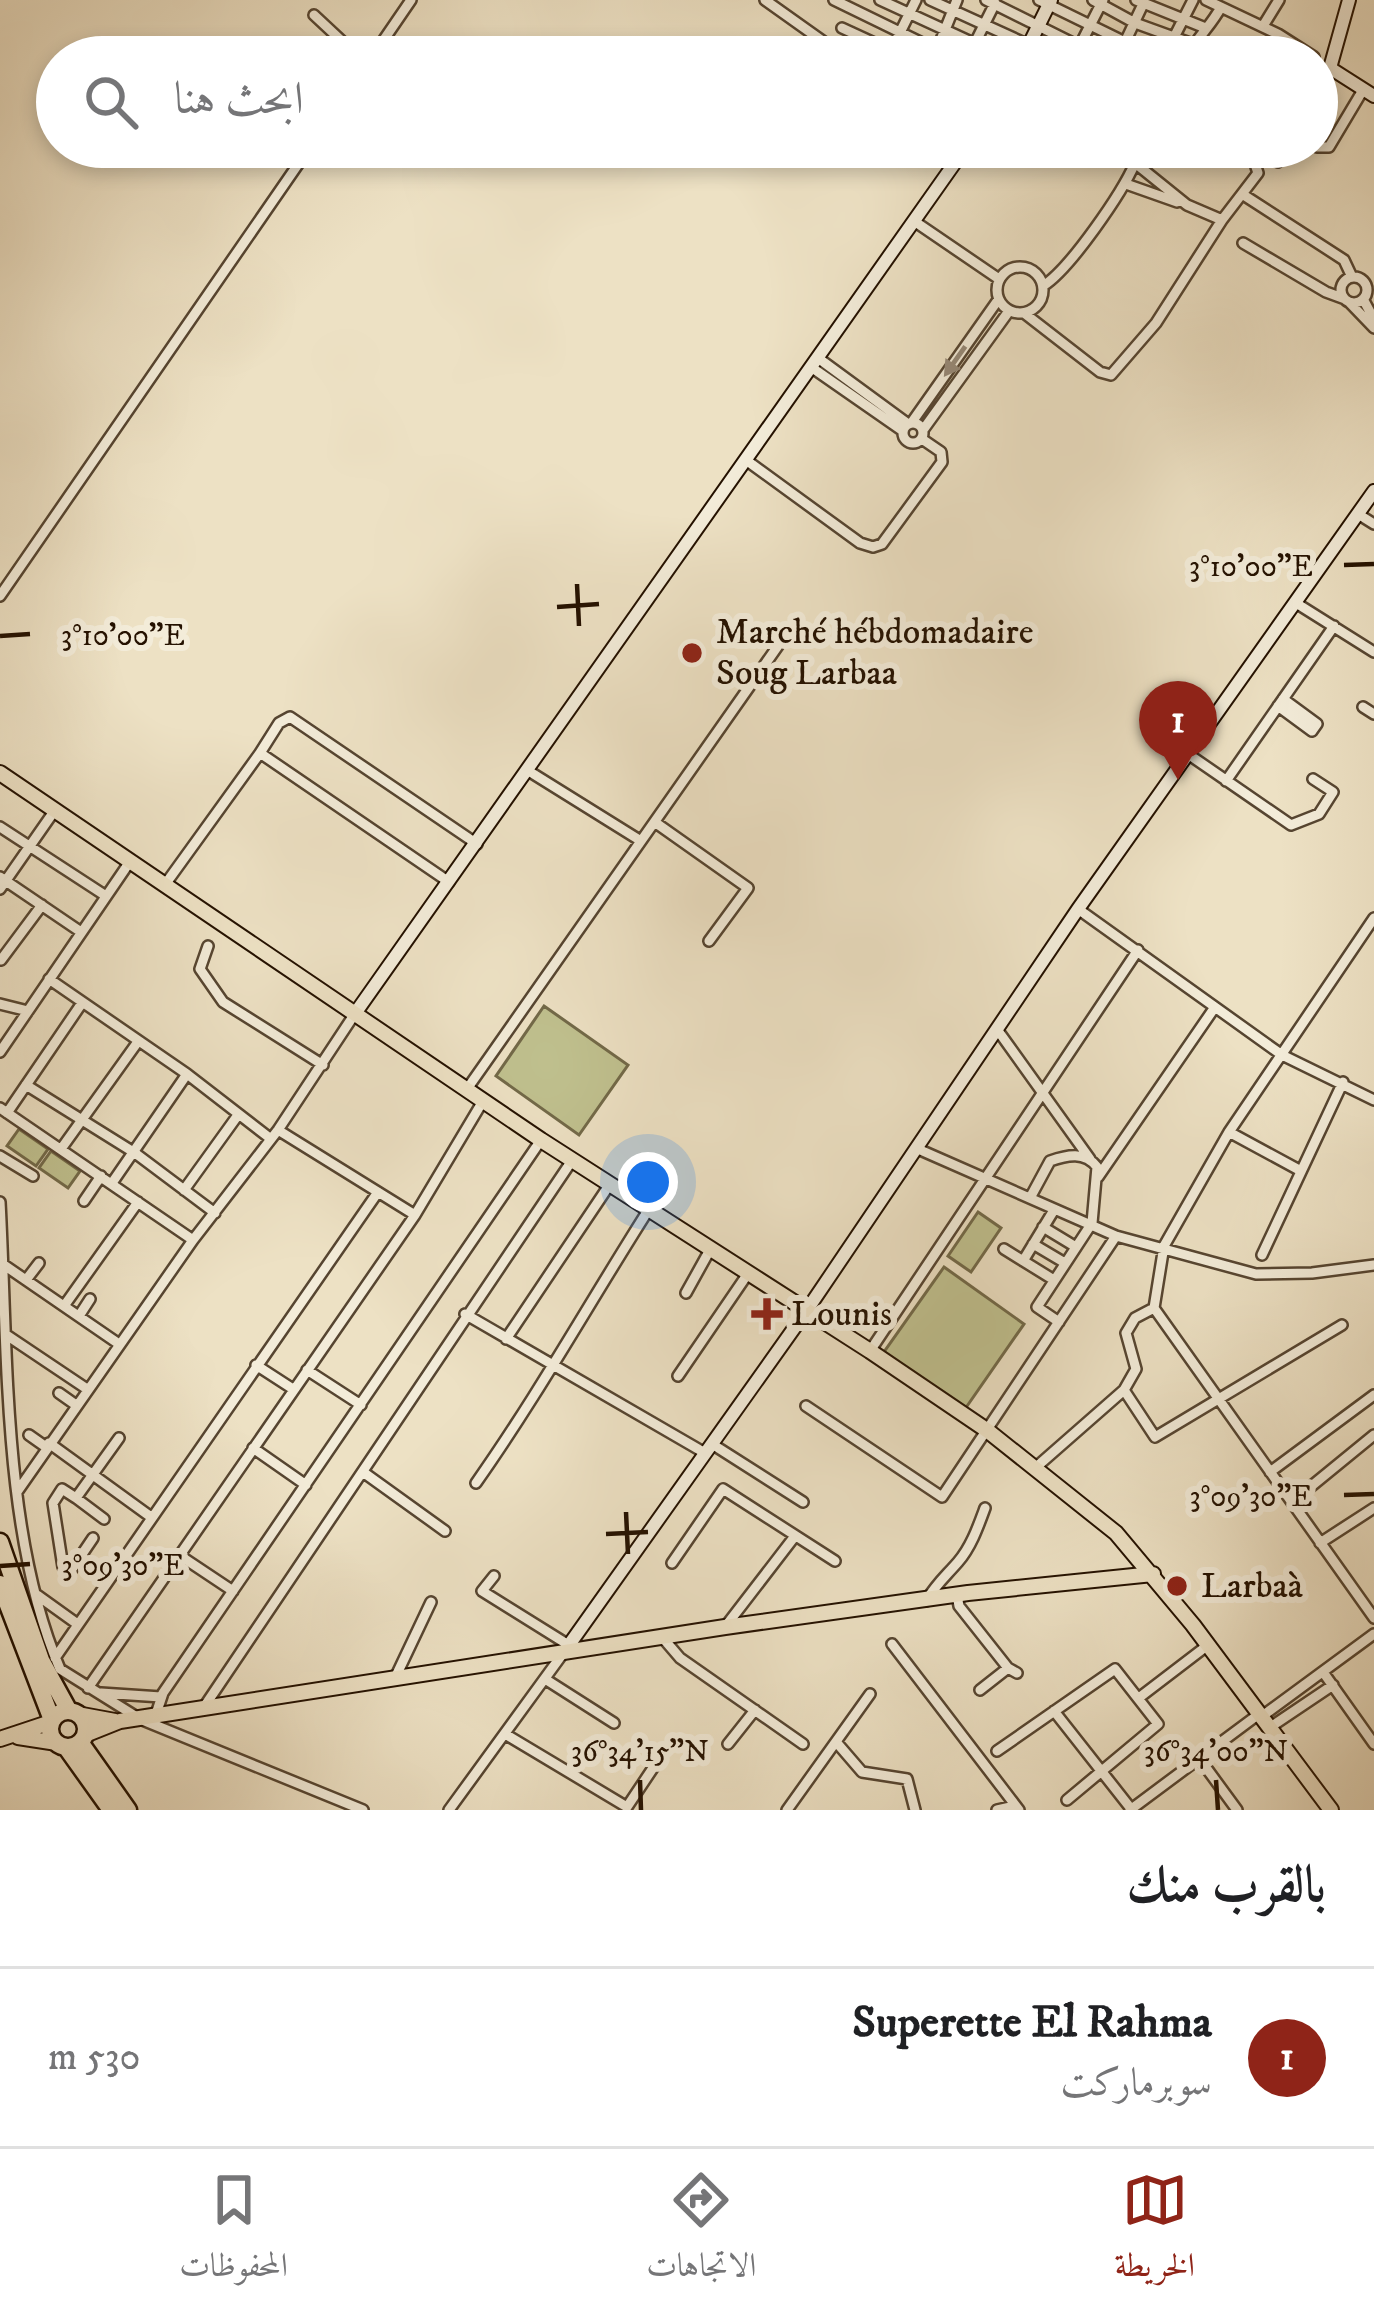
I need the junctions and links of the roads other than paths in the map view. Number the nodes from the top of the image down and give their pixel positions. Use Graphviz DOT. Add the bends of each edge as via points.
graph roads {
  1 [pos="411,0"];
  2 [pos="765,0"];
  3 [pos="834,0"];
  4 [pos="880,0"];
  5 [pos="916,0"];
  6 [pos="930,0"];
  7 [pos="957,0"];
  8 [pos="1192,0"];
  9 [pos="1206,0"];
  10 [pos="1279,0"];
  11 [pos="1349,0"];
  12 [pos="992,2"];
  13 [pos="1046,2"];
  14 [pos="1098,2"];
  15 [pos="1142,2"];
  16 [pos="1220,7"];
  17 [pos="951,12"];
  18 [pos="908,14"];
  19 [pos="314,15"];
  20 [pos="1184,17"];
  21 [pos="1135,23"];
  22 [pos="1039,25"];
  23 [pos="1088,25"];
  24 [pos="1263,26"];
  25 [pos="983,27"];
  26 [pos="1203,27"];
  27 [pos="842,28"];
  28 [pos="901,30"];
  29 [pos="946,32"];
  30 [pos="336,36"];
  31 [pos="386,36"];
  32 [pos="816,36"];
  33 [pos="856,36"];
  34 [pos="898,36"];
  35 [pos="910,36"];
  36 [pos="944,36"];
  37 [pos="956,36"];
  38 [pos="979,36"];
  39 [pos="1000,36"];
  40 [pos="1033,36"];
  41 [pos="1056,36"];
  42 [pos="1084,36"];
  43 [pos="1112,36"];
  44 [pos="1128,36"];
  45 [pos="1175,36"];
  46 [pos="1198,36"];
  47 [pos="1280,36"];
  48 [pos="1338,39"];
  49 [pos="1338,73"];
  50 [pos="1368,93"];
  51 [pos="1338,135"];
  52 [pos="296,168"];
  53 [pos="951,168"];
  54 [pos="1133,168"];
  55 [pos="1141,168"];
  56 [pos="1256,168"];
  57 [pos="1126,184"];
  58 [pos="1242,194"];
  59 [pos="1187,205"];
  60 [pos="1222,220"];
  61 [pos="914,221"];
  62 [pos="1243,243"];
  63 [pos="1352,278"];
  64 [pos="999,279"];
  65 [pos="1042,286"];
  66 [pos="1363,299"];
  67 [pos="998,300"];
  68 [pos="1347,300"];
  69 [pos="1009,311"];
  70 [pos="1024,314"];
  71 [pos="1374,324"];
  72 [pos="814,362"];
  73 [pos="908,426"];
  74 [pos="922,434"];
  75 [pos="746,460"];
  76 [pos="1374,491"];
  77 [pos="1358,514"];
  78 [pos="1374,524"];
  79 [pos="0,596"];
  80 [pos="1296,603"];
  81 [pos="1334,626"];
  82 [pos="787,633"];
  83 [pos="1374,652"];
  84 [pos="1363,707"];
  85 [pos="1374,714"];
  86 [pos="260,753"];
  87 [pos="1187,754"];
  88 [pos="527,770"];
  89 [pos="0,773"];
  90 [pos="1313,778"];
  91 [pos="1226,781"];
  92 [pos="55,810"];
  93 [pos="656,823"];
  94 [pos="0,827"];
  95 [pos="640,842"];
  96 [pos="477,844"];
  97 [pos="29,846"];
  98 [pos="129,863"];
  99 [pos="2,882"];
  100 [pos="449,882"];
  101 [pos="164,886"];
  102 [pos="106,896"];
  103 [pos="42,905"];
  104 [pos="1078,909"];
  105 [pos="1374,918"];
  106 [pos="1371,930"];
  107 [pos="81,932"];
  108 [pos="710,941"];
  109 [pos="208,946"];
  110 [pos="1138,950"];
  111 [pos="1,960"];
  112 [pos="49,979"];
  113 [pos="82,1003"];
  114 [pos="0,1004"];
  115 [pos="1215,1007"];
  116 [pos="28,1011"];
  117 [pos="354,1015"];
  118 [pos="999,1032"];
  119 [pos="136,1042"];
  120 [pos="0,1052"];
  121 [pos="1282,1055"];
  122 [pos="323,1065"];
  123 [pos="187,1074"];
  124 [pos="1343,1082"];
  125 [pos="26,1084"];
  126 [pos="467,1089"];
  127 [pos="1041,1094"];
  128 [pos="1374,1100"];
  129 [pos="483,1101"];
  130 [pos="4,1110"];
  131 [pos="238,1114"];
  132 [pos="80,1118"];
  133 [pos="1229,1132"];
  134 [pos="274,1134"];
  135 [pos="541,1141"];
  136 [pos="61,1149"];
  137 [pos="918,1149"];
  138 [pos="135,1153"];
  139 [pos="0,1156"];
  140 [pos="573,1159"];
  141 [pos="1090,1159"];
  142 [pos="1301,1172"];
  143 [pos="101,1176"];
  144 [pos="33,1177"];
  145 [pos="986,1177"];
  146 [pos="1098,1178"];
  147 [pos="112,1183"];
  148 [pos="610,1183"];
  149 [pos="184,1190"];
  150 [pos="377,1192"];
  151 [pos="1030,1198"];
  152 [pos="83,1201"];
  153 [pos="0,1202"];
  154 [pos="138,1202"];
  155 [pos="650,1209"];
  156 [pos="1054,1210"];
  157 [pos="214,1214"];
  158 [pos="415,1215"];
  159 [pos="1092,1223"];
  160 [pos="1043,1227"];
  161 [pos="1116,1236"];
  162 [pos="193,1240"];
  163 [pos="1034,1244"];
  164 [pos="1164,1246"];
  165 [pos="1076,1247"];
  166 [pos="711,1249"];
  167 [pos="1004,1250"];
  168 [pos="1262,1255"];
  169 [pos="1023,1261"];
  170 [pos="39,1263"];
  171 [pos="1066,1263"];
  172 [pos="4,1265"];
  173 [pos="1374,1265"];
  174 [pos="748,1272"];
  175 [pos="26,1280"];
  176 [pos="1054,1280"];
  177 [pos="686,1293"];
  178 [pos="90,1299"];
  179 [pos="64,1306"];
  180 [pos="1154,1307"];
  181 [pos="807,1310"];
  182 [pos="465,1314"];
  183 [pos="79,1316"];
  184 [pos="1059,1322"];
  185 [pos="1342,1325"];
  186 [pos="8,1336"];
  187 [pos="506,1339"];
  188 [pos="119,1344"];
  189 [pos="870,1351"];
  190 [pos="551,1364"];
  191 [pos="256,1365"];
  192 [pos="307,1370"];
  193 [pos="678,1376"];
  194 [pos="87,1389"];
  195 [pos="293,1389"];
  196 [pos="1124,1390"];
  197 [pos="59,1393"];
  198 [pos="1374,1395"];
  199 [pos="1219,1399"];
  200 [pos="76,1405"];
  201 [pos="361,1406"];
  202 [pos="806,1406"];
  203 [pos="988,1432"];
  204 [pos="1374,1435"];
  205 [pos="29,1436"];
  206 [pos="119,1438"];
  207 [pos="48,1445"];
  208 [pos="253,1448"];
  209 [pos="708,1448"];
  210 [pos="1034,1469"];
  211 [pos="362,1472"];
  212 [pos="1270,1472"];
  213 [pos="92,1474"];
  214 [pos="476,1483"];
  215 [pos="306,1485"];
  216 [pos="17,1492"];
  217 [pos="76,1498"];
  218 [pos="802,1502"];
  219 [pos="1292,1502"];
  220 [pos="985,1508"];
  221 [pos="1374,1508"];
  222 [pos="151,1516"];
  223 [pos="104,1519"];
  224 [pos="445,1531"];
  225 [pos="795,1536"];
  226 [pos="93,1538"];
  227 [pos="0,1542"];
  228 [pos="1320,1543"];
  229 [pos="179,1555"];
  230 [pos="835,1561"];
  231 [pos="672,1562"];
  232 [pos="1154,1574"];
  233 [pos="494,1576"];
  234 [pos="36,1591"];
  235 [pos="233,1592"];
  236 [pos="5,1593"];
  237 [pos="957,1595"];
  238 [pos="926,1601"];
  239 [pos="431,1602"];
  240 [pos="1374,1618"];
  241 [pos="76,1623"];
  242 [pos="725,1627"];
  243 [pos="39,1633"];
  244 [pos="1374,1634"];
  245 [pos="662,1637"];
  246 [pos="892,1644"];
  247 [pos="1208,1645"];
  248 [pos="565,1648"];
  249 [pos="55,1658"];
  250 [pos="1323,1672"];
  251 [pos="395,1678"];
  252 [pos="545,1679"];
  253 [pos="1333,1684"];
  254 [pos="92,1690"];
  255 [pos="980,1690"];
  256 [pos="870,1694"];
  257 [pos="160,1697"];
  258 [pos="1139,1697"];
  259 [pos="754,1710"];
  260 [pos="201,1711"];
  261 [pos="1054,1712"];
  262 [pos="63,1717"];
  263 [pos="147,1718"];
  264 [pos="1263,1719"];
  265 [pos="120,1721"];
  266 [pos="614,1723"];
  267 [pos="505,1734"];
  268 [pos="6,1738"];
  269 [pos="72,1742"];
  270 [pos="837,1742"];
  271 [pos="728,1744"];
  272 [pos="803,1744"];
  273 [pos="1374,1744"];
  274 [pos="997,1751"];
  275 [pos="1199,1758"];
  276 [pos="657,1762"];
  277 [pos="1101,1772"];
  278 [pos="1067,1800"];
  279 [pos="1016,1808"];
  280 [pos="111,1810"];
  281 [pos="128,1810"];
  282 [pos="364,1810"];
  283 [pos="449,1810"];
  284 [pos="787,1810"];
  285 [pos="915,1810"];
  286 [pos="997,1810"];
  287 [pos="1131,1810"];
  288 [pos="1237,1810"];
  289 [pos="1330,1810"];
  1 -- 31 [label="street"];
  2 -- 32 [label="street"];
  3 -- 28 [label="street"];
  4 -- 18 [label="street"];
  5 -- 18 [label="street"];
  6 -- 17 [label="street"];
  7 -- 17 [label="street"];
  8 -- 20 [label="street"];
  9 -- 16 [label="street"];
  10 -- 24 [label="street"];
  11 -- 48 [label="street"];
  12 -- 22 [label="street"];
  12 -- 25 [label="street"];
  13 -- 22 [label="street"];
  13 -- 23 [label="street"];
  14 -- 21 [label="street"];
  14 -- 23 [label="street"];
  15 -- 20 [label="street"];
  15 -- 21 [label="street"];
  16 -- 24 [label="street"];
  16 -- 26 [label="street"];
  17 -- 25 [label="street"];
  17 -- 29 [label="street"];
  18 -- 28 [label="street"];
  18 -- 29 [label="street"];
  19 -- 30 [label="street"];
  20 -- 26 [label="street"];
  20 -- 45 [label="street"];
  21 -- 44 [label="street"];
  21 -- 45 [label="street"];
  22 -- 40 [label="street"];
  22 -- 41 [label="street"];
  23 -- 42 [label="street"];
  23 -- 43 [label="street"];
  24 -- 47 [label="street"];
  25 -- 38 [label="street"];
  25 -- 39 [label="street"];
  26 -- 46 [label="street"];
  27 -- 33 [label="street"];
  28 -- 34 [label="street"];
  28 -- 35 [label="street"];
  29 -- 36 [label="street"];
  29 -- 37 [label="street"];
  49 -- 50 [label="street"];
  50 -- 51 [label="street"];
  52 -- 79 [label="street"];
  53 -- 61 [label="street"];
  54 -- 57 [label="street"];
  55 -- 59 [label="street"];
  56 -- 58 [label="street"];
  57 -- 59 [label="street"];
  57 -- 65 [label="street"];
  58 -- 60 [label="street"];
  58 -- 63 [label="street" via="1343,260"];
  59 -- 60 [label="street"];
  60 -- 70 [label="street" via="1156,323 1111,375"];
  61 -- 64 [label="street"];
  61 -- 72 [label="street"];
  62 -- 68 [label="street"];
  63 -- 66 [label="street" via="1366,284"];
  63 -- 68 [label="street" via="1343,284"];
  64 -- 65 [label="street" via="1020,267 1035,272"];
  64 -- 67 [label="street"];
  65 -- 70 [label="street" via="1040,301"];
  66 -- 68 [label="street"];
  66 -- 71 [label="street"];
  67 -- 69 [label="street"];
  67 -- 73 [label="street, one-way"];
  68 -- 71 [label="street"];
  69 -- 70 [label="street"];
  69 -- 74 [label="street"];
  72 -- 73 [label="street"];
  72 -- 75 [label="street"];
  73 -- 74 [label="street"];
  73 -- 74 [label="street" via="909,442"];
  74 -- 75 [label="street" via="942,462 880,546 860,543"];
  75 -- 88 [label="street"];
  76 -- 77 [label="street"];
  77 -- 78 [label="street"];
  77 -- 80 [label="street"];
  80 -- 81 [label="street"];
  80 -- 87 [label="street"];
  81 -- 83 [label="street"];
  81 -- 91 [label="street"];
  82 -- 93 [label="street"];
  84 -- 85 [label="street"];
  86 -- 96 [label="street" via="290,717"];
  86 -- 100 [label="street"];
  86 -- 101 [label="street"];
  87 -- 91 [label="street"];
  87 -- 104 [label="street"];
  88 -- 95 [label="street"];
  88 -- 96 [label="street"];
  89 -- 92 [label="main road"];
  90 -- 91 [label="street" via="1334,792 1319,814 1292,824"];
  92 -- 97 [label="street"];
  92 -- 98 [label="main road"];
  93 -- 95 [label="street"];
  93 -- 108 [label="street" via="748,888"];
  94 -- 97 [label="street"];
  95 -- 126 [label="street"];
  96 -- 100 [label="street"];
  97 -- 99 [label="street"];
  97 -- 102 [label="street"];
  98 -- 101 [label="main road"];
  98 -- 102 [label="street"];
  99 -- 103 [label="street"];
  100 -- 117 [label="street"];
  101 -- 117 [label="main road"];
  102 -- 107 [label="street"];
  103 -- 107 [label="street"];
  103 -- 111 [label="street"];
  104 -- 110 [label="street"];
  104 -- 118 [label="street"];
  105 -- 106 [label="street"];
  106 -- 121 [label="street"];
  107 -- 112 [label="street"];
  109 -- 122 [label="street" via="200,968 223,1002"];
  110 -- 115 [label="street"];
  110 -- 127 [label="street"];
  112 -- 113 [label="street"];
  112 -- 116 [label="street"];
  113 -- 119 [label="street"];
  113 -- 125 [label="street"];
  114 -- 116 [label="street"];
  115 -- 121 [label="street"];
  115 -- 146 [label="street"];
  116 -- 120 [label="street"];
  117 -- 122 [label="street"];
  117 -- 126 [label="main road"];
  118 -- 127 [label="street"];
  118 -- 137 [label="street"];
  119 -- 123 [label="street"];
  119 -- 132 [label="street"];
  121 -- 124 [label="street"];
  121 -- 133 [label="street"];
  122 -- 134 [label="street"];
  123 -- 131 [label="street"];
  123 -- 138 [label="street"];
  124 -- 128 [label="street"];
  124 -- 142 [label="street"];
  125 -- 130 [label="street"];
  125 -- 132 [label="street"];
  126 -- 129 [label="main road"];
  127 -- 141 [label="street"];
  127 -- 145 [label="street"];
  129 -- 135 [label="main road"];
  129 -- 158 [label="street"];
  130 -- 136 [label="street"];
  131 -- 134 [label="street"];
  131 -- 149 [label="street"];
  132 -- 136 [label="street"];
  132 -- 138 [label="street"];
  133 -- 142 [label="street"];
  133 -- 164 [label="street"];
  134 -- 150 [label="street"];
  134 -- 157 [label="street"];
  135 -- 140 [label="main road"];
  135 -- 201 [label="street"];
  136 -- 143 [label="street"];
  137 -- 145 [label="street"];
  137 -- 181 [label="street"];
  138 -- 147 [label="street"];
  138 -- 149 [label="street"];
  139 -- 144 [label="street"];
  140 -- 148 [label="main road"];
  140 -- 182 [label="street"];
  141 -- 146 [label="street"];
  141 -- 151 [label="street" via="1050,1161"];
  142 -- 168 [label="street"];
  143 -- 147 [label="street"];
  143 -- 152 [label="street"];
  145 -- 151 [label="street"];
  145 -- 189 [label="street"];
  146 -- 159 [label="street"];
  147 -- 154 [label="street"];
  148 -- 155 [label="main road"];
  148 -- 187 [label="street"];
  149 -- 157 [label="street"];
  150 -- 158 [label="street"];
  150 -- 191 [label="street"];
  151 -- 156 [label="street"];
  153 -- 172 [label="street"];
  154 -- 162 [label="street"];
  154 -- 179 [label="street"];
  155 -- 166 [label="main road"];
  155 -- 190 [label="street"];
  156 -- 159 [label="street"];
  156 -- 160 [label="street"];
  157 -- 162 [label="street"];
  158 -- 192 [label="street"];
  159 -- 161 [label="street"];
  159 -- 165 [label="street"];
  160 -- 163 [label="street"];
  160 -- 165 [label="street"];
  161 -- 164 [label="street"];
  161 -- 184 [label="street"];
  162 -- 188 [label="street"];
  163 -- 169 [label="street"];
  163 -- 171 [label="street"];
  164 -- 173 [label="street" via="1256,1274"];
  164 -- 180 [label="street"];
  165 -- 171 [label="street"];
  166 -- 174 [label="main road"];
  166 -- 177 [label="street"];
  167 -- 169 [label="street"];
  169 -- 176 [label="street"];
  170 -- 175 [label="street"];
  171 -- 176 [label="street"];
  172 -- 175 [label="street"];
  172 -- 186 [label="street"];
  174 -- 181 [label="main road"];
  174 -- 193 [label="street"];
  175 -- 179 [label="street"];
  176 -- 184 [label="street" via="1037,1306"];
  178 -- 183 [label="street"];
  179 -- 183 [label="street"];
  180 -- 196 [label="street" via="1126,1333 1136,1370"];
  180 -- 199 [label="street"];
  181 -- 189 [label="main road"];
  181 -- 209 [label="street"];
  182 -- 187 [label="street"];
  182 -- 211 [label="street"];
  183 -- 188 [label="street"];
  184 -- 203 [label="street"];
  185 -- 199 [label="street"];
  186 -- 194 [label="street"];
  186 -- 216 [label="street"];
  187 -- 190 [label="street"];
  188 -- 194 [label="street"];
  189 -- 203 [label="main road"];
  190 -- 209 [label="street"];
  190 -- 214 [label="street"];
  191 -- 195 [label="street"];
  191 -- 222 [label="street"];
  192 -- 195 [label="street"];
  192 -- 201 [label="street"];
  194 -- 200 [label="street"];
  195 -- 208 [label="street"];
  196 -- 199 [label="street" via="1155,1437"];
  196 -- 210 [label="street"];
  197 -- 200 [label="street"];
  198 -- 212 [label="street"];
  199 -- 212 [label="street"];
  200 -- 207 [label="street"];
  201 -- 215 [label="street"];
  202 -- 203 [label="street" via="943,1498"];
  203 -- 210 [label="main road"];
  204 -- 219 [label="street"];
  205 -- 207 [label="street"];
  206 -- 213 [label="street"];
  207 -- 213 [label="street"];
  207 -- 216 [label="street"];
  208 -- 215 [label="street"];
  208 -- 229 [label="street"];
  209 -- 218 [label="street"];
  209 -- 248 [label="street"];
  210 -- 232 [label="main road"];
  211 -- 224 [label="street"];
  211 -- 260 [label="street"];
  212 -- 219 [label="street"];
  213 -- 217 [label="street"];
  213 -- 222 [label="street"];
  215 -- 235 [label="street"];
  216 -- 234 [label="street"];
  217 -- 223 [label="street"];
  217 -- 226 [label="street" via="62,1489 53,1503 63,1567 70,1572"];
  219 -- 228 [label="street"];
  220 -- 238 [label="street" via="973,1539"];
  221 -- 228 [label="street"];
  222 -- 241 [label="street"];
  225 -- 230 [label="street"];
  225 -- 231 [label="street" via="723,1489"];
  225 -- 242 [label="street"];
  227 -- 236 [label="highway"];
  228 -- 240 [label="street"];
  229 -- 235 [label="street"];
  229 -- 254 [label="street"];
  232 -- 237 [label="main road"];
  232 -- 247 [label="main road"];
  233 -- 248 [label="street" via="482,1591"];
  234 -- 236 [label="highway"];
  234 -- 241 [label="street"];
  234 -- 243 [label="street"];
  235 -- 257 [label="street"];
  236 -- 243 [label="highway"];
  236 -- 262 [label="highway"];
  237 -- 238 [label="main road"];
  237 -- 255 [label="street" via="1012,1671"];
  238 -- 242 [label="main road"];
  239 -- 251 [label="street"];
  241 -- 249 [label="street"];
  242 -- 245 [label="main road"];
  243 -- 249 [label="street"];
  243 -- 262 [label="highway"];
  244 -- 250 [label="street"];
  245 -- 248 [label="main road"];
  245 -- 259 [label="street"];
  246 -- 279 [label="street"];
  247 -- 258 [label="street"];
  247 -- 264 [label="main road"];
  248 -- 251 [label="main road"];
  248 -- 252 [label="street"];
  249 -- 254 [label="street" via="63,1673"];
  250 -- 253 [label="street"];
  250 -- 264 [label="street"];
  251 -- 260 [label="main road"];
  252 -- 266 [label="street"];
  252 -- 267 [label="street"];
  253 -- 264 [label="street"];
  253 -- 273 [label="street"];
  254 -- 257 [label="street"];
  254 -- 263 [label="street"];
  256 -- 270 [label="street"];
  257 -- 263 [label="street"];
  258 -- 261 [label="street" via="1115,1669"];
  258 -- 277 [label="street" via="1158,1724"];
  259 -- 271 [label="street"];
  259 -- 272 [label="street"];
  260 -- 263 [label="main road"];
  261 -- 274 [label="street"];
  261 -- 277 [label="street"];
  262 -- 265 [label="main road"];
  262 -- 268 [label="main road"];
  262 -- 269 [label="highway" via="51,1734"];
  262 -- 269 [label="highway" via="85,1723"];
  263 -- 265 [label="main road"];
  263 -- 282 [label="street"];
  264 -- 275 [label="street"];
  264 -- 289 [label="main road"];
  265 -- 269 [label="main road"];
  267 -- 276 [label="street" via="627,1808"];
  267 -- 283 [label="street"];
  268 -- 269 [label="main road"];
  269 -- 280 [label="highway"];
  269 -- 281 [label="highway"];
  270 -- 284 [label="street"];
  270 -- 285 [label="street" via="862,1772 907,1779"];
  275 -- 287 [label="street"];
  275 -- 288 [label="street"];
  277 -- 278 [label="street"];
  277 -- 287 [label="street"];
  279 -- 286 [label="street"];
}
